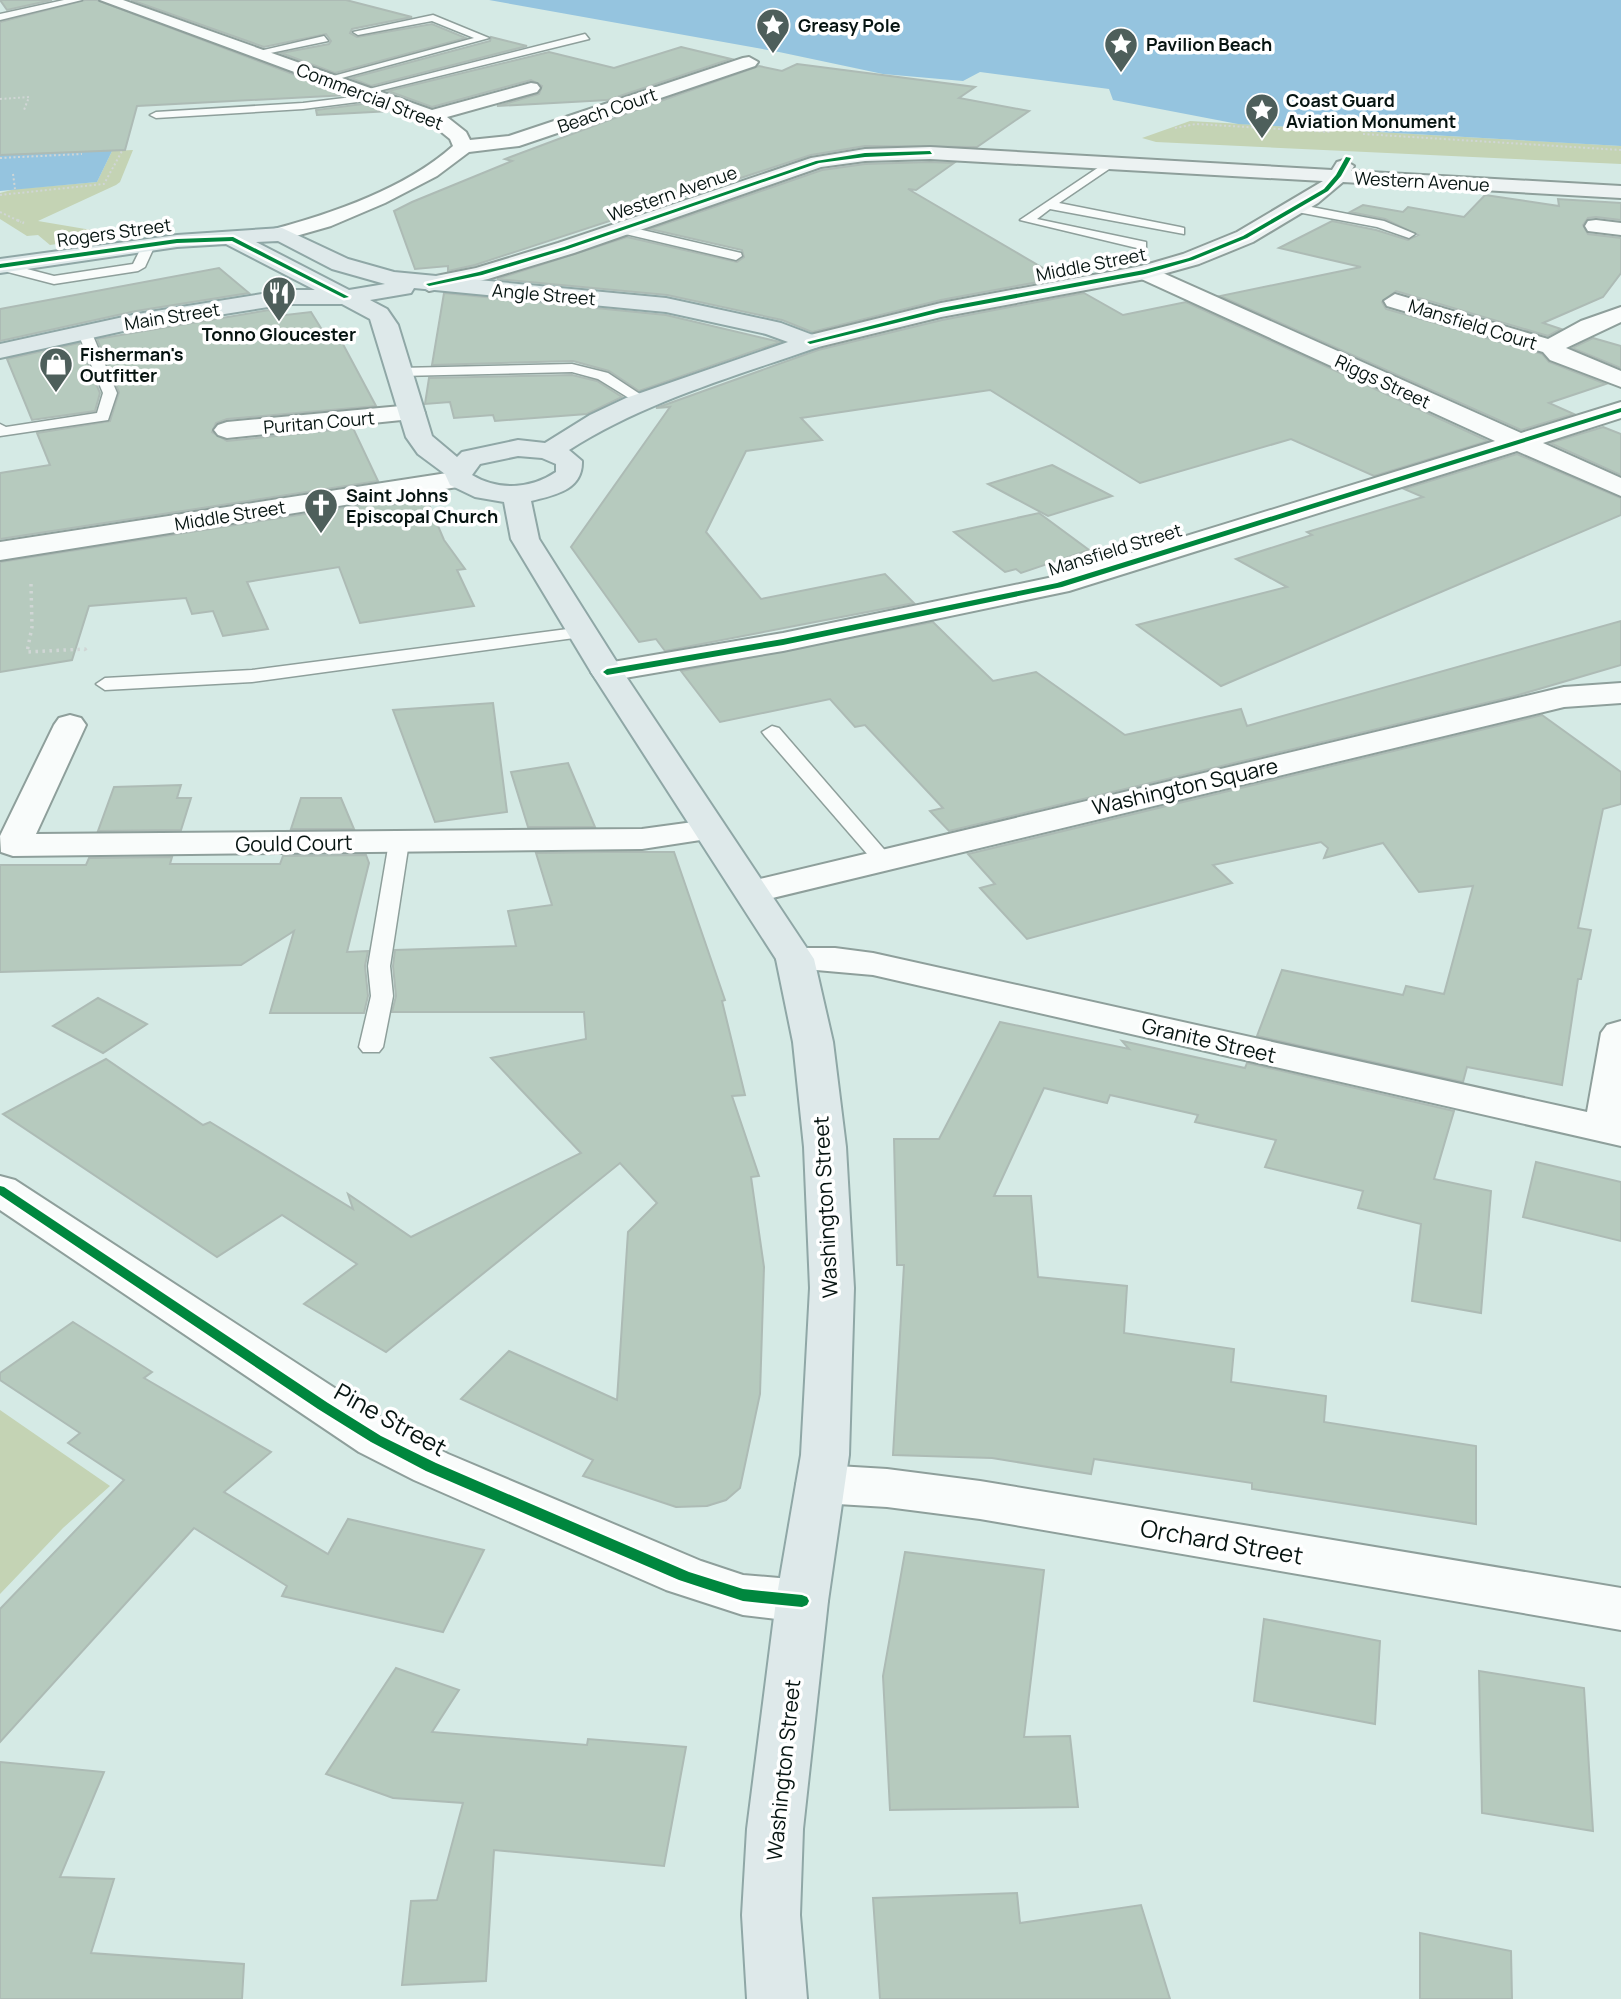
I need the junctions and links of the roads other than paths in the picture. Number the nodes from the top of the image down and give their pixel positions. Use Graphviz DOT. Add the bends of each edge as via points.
graph roads {
  1 [pos="76,0"];
  2 [pos="108,0"];
  3 [pos="0,17"];
  4 [pos="358,32"];
  5 [pos="584,37"];
  6 [pos="324,38"];
  7 [pos="256,53"];
  8 [pos="749,62"];
  9 [pos="327,79"];
  10 [pos="531,88"];
  11 [pos="370,94"];
  12 [pos="156,115"];
  13 [pos="431,116"];
  14 [pos="463,147"];
  15 [pos="930,153"];
  16 [pos="1111,163"];
  17 [pos="1511,166"];
  18 [pos="1343,167"];
  19 [pos="1621,192"];
  20 [pos="1048,205"];
  21 [pos="1296,208"];
  22 [pos="1596,226"];
  23 [pos="621,229"];
  24 [pos="1621,229"];
  25 [pos="1180,231"];
  26 [pos="282,234"];
  27 [pos="1409,234"];
  28 [pos="233,239"];
  29 [pos="1141,245"];
  30 [pos="736,256"];
  31 [pos="333,260"];
  32 [pos="0,266"];
  33 [pos="1145,272"];
  34 [pos="308,279"];
  35 [pos="429,284"];
  36 [pos="346,297"];
  37 [pos="287,298"];
  38 [pos="1395,301"];
  39 [pos="1621,314"];
  40 [pos="84,331"];
  41 [pos="810,342"];
  42 [pos="1551,348"];
  43 [pos="0,351"];
  44 [pos="400,372"];
  45 [pos="1621,380"];
  46 [pos="642,400"];
  47 [pos="1621,410"];
  48 [pos="412,413"];
  49 [pos="0,429"];
  50 [pos="227,430"];
  51 [pos="1515,442"];
  52 [pos="550,451"];
  53 [pos="459,475"];
  54 [pos="1621,488"];
  55 [pos="517,493"];
  56 [pos="0,551"];
  57 [pos="583,632"];
  58 [pos="607,672"];
  59 [pos="105,684"];
  60 [pos="1621,693"];
  61 [pos="70,724"];
  62 [pos="772,732"];
  63 [pos="708,830"];
  64 [pos="399,842"];
  65 [pos="882,859"];
  66 [pos="752,892"];
  67 [pos="795,959"];
  68 [pos="1621,1033"];
  69 [pos="370,1047"];
  70 [pos="1613,1132"];
  71 [pos="0,1190"];
  72 [pos="821,1484"];
  73 [pos="802,1601"];
  74 [pos="1621,1609"];
  75 [pos="777,1999"];
  1 -- 3 [label="lane"];
  2 -- 7 [label="street, Commercial Street"];
  4 -- 9 [label="lane" via="433,18 484,38"];
  5 -- 11 [label="lane"];
  6 -- 7 [label="lane"];
  7 -- 9 [label="street, Commercial Street"];
  8 -- 14 [label="street, Beach Court" via="521,139"];
  9 -- 11 [label="street, Commercial Street"];
  10 -- 13 [label="street"];
  11 -- 12 [label="lane" via="303,106"];
  11 -- 13 [label="street, Commercial Street"];
  13 -- 14 [label="street, Commercial Street" via="449,126"];
  14 -- 26 [label="street, Commercial Street" via="447,162 351,211"];
  15 -- 16 [label="main road, Western Avenue"];
  15 -- 18 [label="main road, Western Avenue" via="1074,144"];
  15 -- 23 [label="main road, Western Avenue" via="818,162"];
  16 -- 18 [label="main road, Western Avenue"];
  16 -- 20 [label="lane"];
  17 -- 18 [label="main road, Western Avenue"];
  18 -- 19 [label="main road, Western Avenue"];
  18 -- 21 [label="main road, Middle Street" via="1326,190"];
  20 -- 25 [label="lane"];
  20 -- 29 [label="lane" via="1026,220"];
  21 -- 27 [label="lane"];
  21 -- 33 [label="main road, Middle Street" via="1220,249"];
  22 -- 24 [label="street"];
  23 -- 30 [label="lane"];
  23 -- 35 [label="main road, Western Avenue" via="480,274"];
  26 -- 28 [label="main road, Commercial Street"];
  26 -- 31 [label="main road, Angle Street"];
  28 -- 32 [label="main road, Rogers Street" via="149,245"];
  28 -- 34 [label="main road"];
  31 -- 34 [label="main road"];
  31 -- 35 [label="main road, Angle Street" via="368,274"];
  33 -- 41 [label="main road, Middle Street" via="941,310"];
  33 -- 51 [label="street, Riggs Street"];
  34 -- 36 [label="main road"];
  34 -- 37 [label="main road"];
  35 -- 36 [label="main road, Western Avenue"];
  35 -- 41 [label="main road, Angle Street" via="666,305 773,328"];
  36 -- 37 [label="main road, Main Street"];
  36 -- 44 [label="main road" via="379,314"];
  37 -- 40 [label="main road, Main Street"];
  38 -- 42 [label="street, Mansfield Court"];
  39 -- 42 [label="street"];
  40 -- 43 [label="main road, Main Street"];
  40 -- 49 [label="lane" via="110,393 103,417"];
  41 -- 46 [label="main road, Middle Street"];
  42 -- 45 [label="street"];
  44 -- 46 [label="lane" via="572,368 603,376"];
  44 -- 48 [label="main road"];
  46 -- 52 [label="main road, Middle Street"];
  47 -- 51 [label="street, Mansfield Street"];
  48 -- 50 [label="street, Puritan Court"];
  48 -- 53 [label="main road" via="427,448"];
  51 -- 54 [label="street, Riggs Street"];
  51 -- 58 [label="street, Mansfield Street" via="1059,585 783,642"];
  52 -- 53 [label="main road" via="518,448 484,453 471,458"];
  52 -- 55 [label="main road" via="569,461 569,475 550,487"];
  53 -- 55 [label="main road" via="481,490"];
  53 -- 56 [label="street, Middle Street"];
  55 -- 57 [label="main road, Washington Street" via="525,539"];
  57 -- 58 [label="main road, Washington Street"];
  57 -- 59 [label="lane" via="252,676"];
  58 -- 63 [label="main road, Washington Street"];
  60 -- 65 [label="street, Washington Square" via="1564,697"];
  61 -- 64 [label="street, Gould Court" via="13,845"];
  62 -- 65 [label="lane"];
  63 -- 64 [label="street, Gould Court" via="642,839"];
  63 -- 66 [label="main road, Washington Street"];
  64 -- 69 [label="lane" via="379,966 382,996"];
  65 -- 66 [label="street, Washington Square"];
  66 -- 67 [label="main road, Washington Street"];
  67 -- 70 [label="street, Granite Street" via="873,964"];
  67 -- 72 [label="main road, Washington Street" via="813,1042 829,1216 832,1288"];
  68 -- 70 [label="street"];
  71 -- 73 [label="street, Pine Street" via="376,1439 684,1576 743,1595"];
  72 -- 73 [label="main road, Washington Street"];
  72 -- 74 [label="street, Orchard Street" via="980,1500"];
  73 -- 75 [label="main road, Washington Street" via="775,1829 771,1915"];
}
